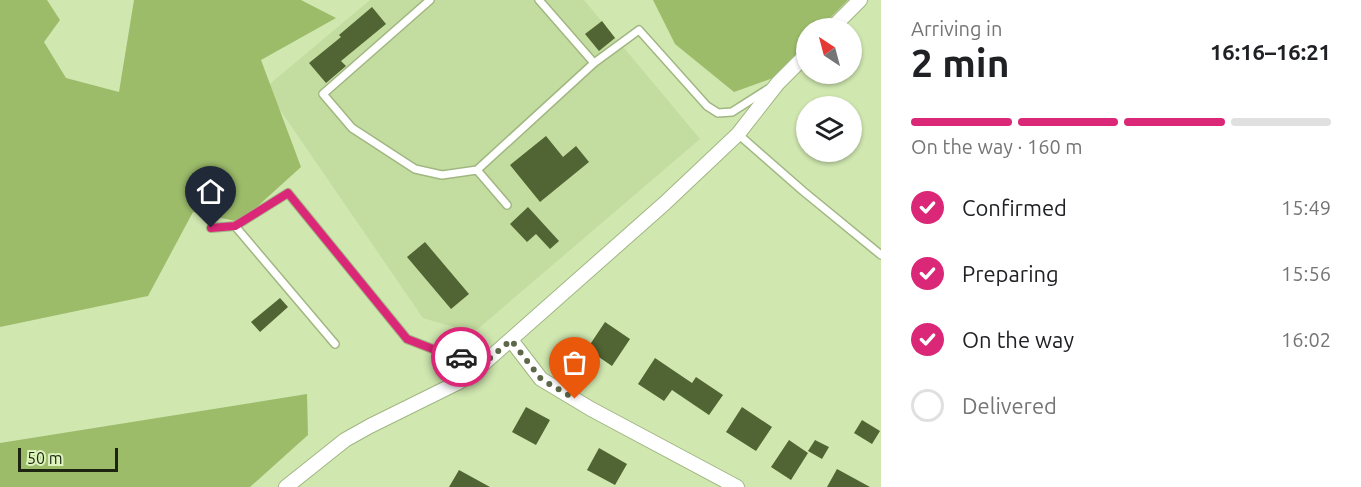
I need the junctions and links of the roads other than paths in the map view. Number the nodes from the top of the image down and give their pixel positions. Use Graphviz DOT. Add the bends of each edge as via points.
graph roads {
  1 [pos="430,0"];
  2 [pos="539,0"];
  3 [pos="860,0"];
  4 [pos="842,18"];
  5 [pos="594,63"];
  6 [pos="796,65"];
  7 [pos="778,83"];
  8 [pos="738,134"];
  9 [pos="477,170"];
  10 [pos="507,205"];
  11 [pos="235,226"];
  12 [pos="211,228"];
  13 [pos="881,255"];
  14 [pos="511,340"];
  15 [pos="335,344"];
  16 [pos="483,364"];
  17 [pos="302,481"];
  18 [pos="286,487"];
  19 [pos="737,487"];
  1 -- 9 [label="lane" via="324,94 352,128 415,169 442,176"];
  2 -- 5 [label="lane"];
  3 -- 4 [label="street"];
  5 -- 7 [label="lane" via="639,30 707,106 718,113 732,112"];
  5 -- 9 [label="lane"];
  6 -- 7 [label="street"];
  7 -- 8 [label="street"];
  8 -- 13 [label="lane"];
  8 -- 14 [label="street"];
  9 -- 10 [label="lane"];
  11 -- 12 [label="lane"];
  11 -- 15 [label="lane"];
  11 -- 16 [label="lane" via="288,193 407,339"];
  14 -- 16 [label="street"];
  14 -- 19 [label="street" via="541,379"];
  16 -- 17 [label="street" via="459,382 345,440"];
  17 -- 18 [label="street"];
}
